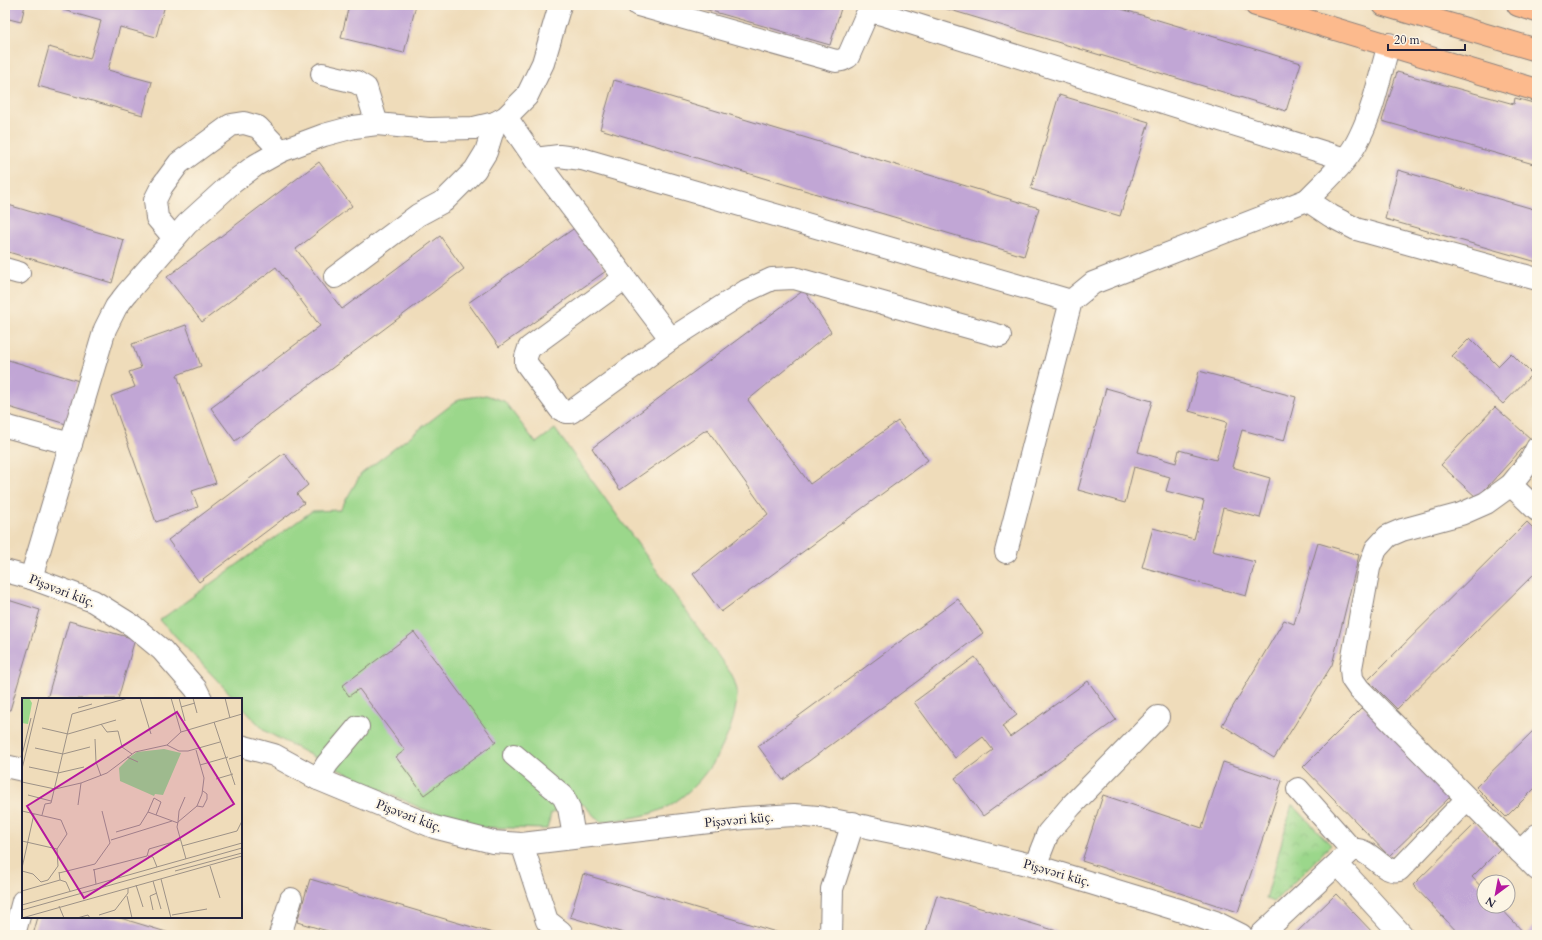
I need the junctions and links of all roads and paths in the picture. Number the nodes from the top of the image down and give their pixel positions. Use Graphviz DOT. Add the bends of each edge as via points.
graph roads {
  1 [pos="560,5"];
  2 [pos="638,5"];
  3 [pos="1256,5"];
  4 [pos="1384,5"];
  5 [pos="1518,5"];
  6 [pos="869,9"];
  7 [pos="1537,11"];
  8 [pos="1389,44"];
  9 [pos="1537,50"];
  10 [pos="322,74"];
  11 [pos="1537,90"];
  12 [pos="500,120"];
  13 [pos="377,124"];
  14 [pos="282,151"];
  15 [pos="535,159"];
  16 [pos="1345,159"];
  17 [pos="1307,200"];
  18 [pos="174,238"];
  19 [pos="335,277"];
  20 [pos="625,278"];
  21 [pos="1537,279"];
  22 [pos="1071,301"];
  23 [pos="1000,336"];
  24 [pos="671,339"];
  25 [pos="5,426"];
  26 [pos="71,444"];
  27 [pos="1537,448"];
  28 [pos="1511,485"];
  29 [pos="1537,510"];
  30 [pos="1006,552"];
  31 [pos="5,571"];
  32 [pos="31,578"];
  33 [pos="200,698"];
  34 [pos="1158,717"];
  35 [pos="358,727"];
  36 [pos="242,746"];
  37 [pos="514,755"];
  38 [pos="5,766"];
  39 [pos="22,770"];
  40 [pos="318,779"];
  41 [pos="1298,789"];
  42 [pos="1467,799"];
  43 [pos="853,823"];
  44 [pos="1537,836"];
  45 [pos="574,838"];
  46 [pos="522,844"];
  47 [pos="1520,852"];
  48 [pos="1345,858"];
  49 [pos="1035,866"];
  50 [pos="1537,869"];
  51 [pos="291,899"];
  52 [pos="22,905"];
  53 [pos="14,935"];
  54 [pos="280,935"];
  55 [pos="562,935"];
  56 [pos="831,935"];
  57 [pos="1241,935"];
  58 [pos="1261,935"];
  59 [pos="1402,935"];
  1 -- 12 [label="street" via="543,63 527,96"];
  2 -- 6 [label="street" via="836,61 848,57"];
  3 -- 8 [label="main road"];
  4 -- 9 [label="main road"];
  5 -- 7 [label="main road"];
  6 -- 16 [label="street"];
  8 -- 11 [label="main road"];
  8 -- 16 [label="street" via="1360,137"];
  10 -- 13 [label="street" via="356,82 366,88"];
  12 -- 13 [label="street" via="474,128 429,129"];
  12 -- 15 [label="street"];
  12 -- 19 [label="street" via="475,170 444,201 418,215"];
  13 -- 14 [label="street" via="354,127"];
  14 -- 18 [label="street" via="256,165 232,183"];
  14 -- 18 [label="street" via="258,127 244,123 231,125 178,162 155,200 157,218"];
  15 -- 20 [label="street"];
  15 -- 22 [label="street" via="558,156 582,159"];
  16 -- 17 [label="street"];
  17 -- 21 [label="street" via="1356,229"];
  17 -- 22 [label="street" via="1093,283"];
  18 -- 26 [label="street" via="116,307 105,329"];
  20 -- 24 [label="street"];
  20 -- 24 [label="street" via="529,348 526,363 560,409 571,412"];
  22 -- 30 [label="street"];
  23 -- 24 [label="street" via="794,278 772,279 746,291"];
  25 -- 26 [label="street"];
  26 -- 32 [label="street"];
  27 -- 28 [label="street" via="1532,460"];
  28 -- 29 [label="street"];
  28 -- 42 [label="street" via="1486,503 1462,514 1388,536 1376,549 1369,568 1351,668 1352,679 1359,689"];
  31 -- 32 [label="street, Pişəvəri küç."];
  32 -- 33 [label="street, Pişəvəri küç." via="93,601 133,626 162,650 196,689"];
  34 -- 49 [label="street" via="1048,833"];
  35 -- 40 [label="street" via="327,764"];
  36 -- 40 [label="street, Pişəvəri küç." via="274,755"];
  37 -- 45 [label="street" via="563,796 569,808"];
  38 -- 39 [label="street"];
  40 -- 46 [label="street, Pişəvəri küç." via="434,827 493,842"];
  41 -- 48 [label="street"];
  42 -- 47 [label="street"];
  42 -- 48 [label="street" via="1399,870 1387,869 1363,851"];
  43 -- 45 [label="street, Pişəvəri küç." via="794,815 743,818"];
  43 -- 49 [label="street, Pişəvəri küç."];
  43 -- 56 [label="street" via="832,889"];
  44 -- 47 [label="street"];
  45 -- 46 [label="street, Pişəvəri küç."];
  46 -- 55 [label="street" via="547,921"];
  47 -- 50 [label="street"];
  48 -- 58 [label="street"];
  48 -- 59 [label="street"];
  49 -- 57 [label="street, Pişəvəri küç." via="1176,908 1215,922"];
  51 -- 54 [label="street"];
  52 -- 53 [label="street"];
}
